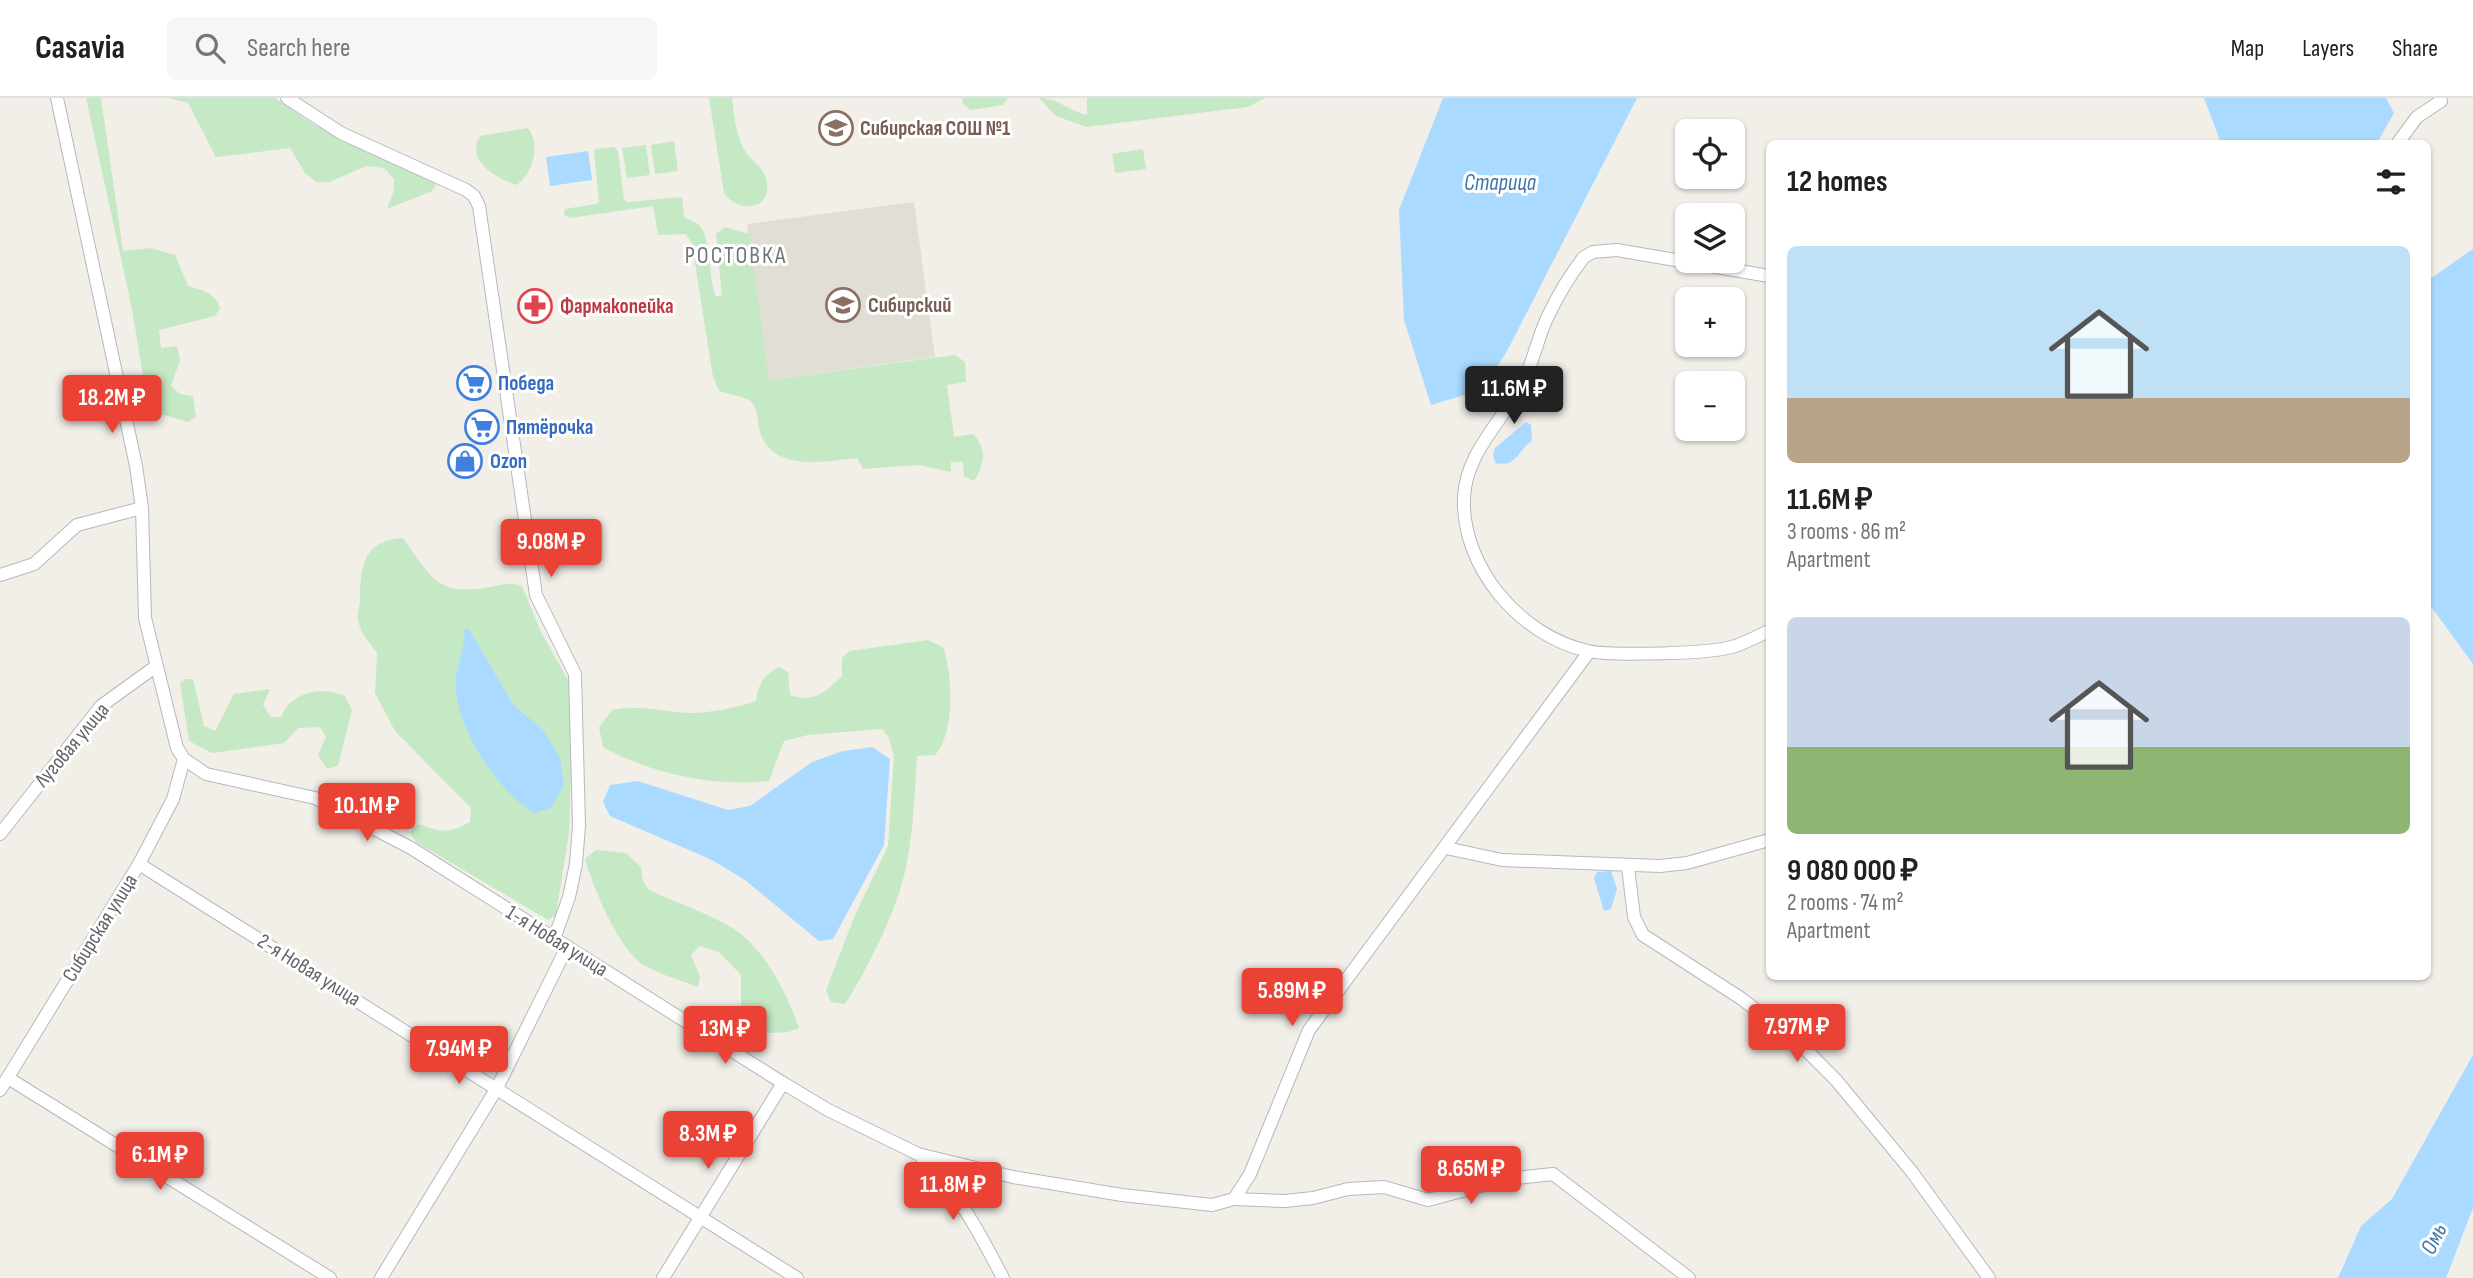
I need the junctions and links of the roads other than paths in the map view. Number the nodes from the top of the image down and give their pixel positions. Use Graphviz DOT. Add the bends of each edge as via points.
graph roads {
  1 [pos="57,98"];
  2 [pos="287,98"];
  3 [pos="2440,98"];
  4 [pos="2400,140"];
  5 [pos="1766,275"];
  6 [pos="142,508"];
  7 [pos="0,575"];
  8 [pos="1766,632"];
  9 [pos="1590,652"];
  10 [pos="155,667"];
  11 [pos="184,759"];
  12 [pos="0,834"];
  13 [pos="1766,841"];
  14 [pos="1446,848"];
  15 [pos="139,864"];
  16 [pos="1628,867"];
  17 [pos="554,939"];
  18 [pos="567,947"];
  19 [pos="8,1078"];
  20 [pos="783,1083"];
  21 [pos="497,1088"];
  22 [pos="0,1090"];
  23 [pos="918,1154"];
  24 [pos="1234,1199"];
  25 [pos="699,1216"];
  26 [pos="330,1278"];
  27 [pos="381,1278"];
  28 [pos="663,1278"];
  29 [pos="797,1278"];
  30 [pos="1003,1278"];
  31 [pos="1689,1278"];
  32 [pos="1989,1278"];
  1 -- 6 [label="street"];
  2 -- 17 [label="street" via="341,133 466,190 479,206 536,595 575,674 576,864"];
  3 -- 4 [label="street" via="2417,117"];
  5 -- 9 [label="street" via="1617,250 1584,257 1547,316 1524,380 1473,463 1464,498 1468,532 1494,589 1529,621"];
  6 -- 7 [label="street" via="77,526 34,564"];
  6 -- 10 [label="street" via="143,601"];
  8 -- 9 [label="street" via="1720,650"];
  9 -- 14 [label="street"];
  10 -- 11 [label="street" via="172,734"];
  10 -- 12 [label="street, Луговая улица" via="101,706"];
  11 -- 15 [label="street, Сибирская улица" via="173,799"];
  11 -- 17 [label="street, 1-я Новая улица" via="222,780 293,791 349,814"];
  13 -- 16 [label="street" via="1687,863"];
  14 -- 16 [label="street" via="1502,860"];
  14 -- 24 [label="street" via="1309,1030 1250,1174"];
  15 -- 19 [label="street, Сибирская улица"];
  15 -- 21 [label="street, 2-я Новая улица"];
  16 -- 32 [label="street" via="1634,917 1643,934 1742,999 1803,1047 1912,1172"];
  17 -- 18 [label="street, 1-я Новая улица"];
  18 -- 20 [label="street, 1-я Новая улица"];
  18 -- 21 [label="street"];
  19 -- 22 [label="street, Сибирская улица"];
  19 -- 26 [label="street"];
  20 -- 23 [label="street, 1-я Новая улица"];
  20 -- 25 [label="street"];
  21 -- 25 [label="street, 2-я Новая улица"];
  21 -- 27 [label="street"];
  23 -- 24 [label="street" via="1013,1177 1122,1195 1212,1205"];
  23 -- 30 [label="street" via="944,1178"];
  24 -- 31 [label="street" via="1294,1200 1384,1187 1428,1200 1507,1179 1553,1174"];
  25 -- 28 [label="street"];
  25 -- 29 [label="street, 2-я Новая улица"];
}
